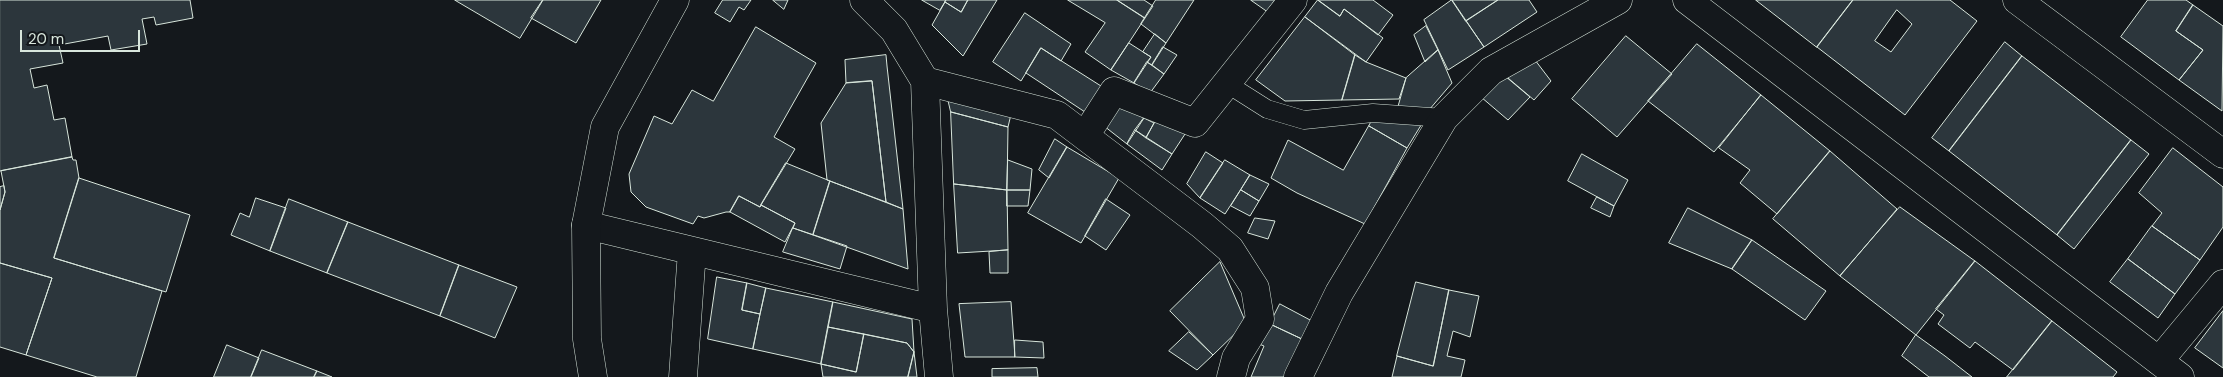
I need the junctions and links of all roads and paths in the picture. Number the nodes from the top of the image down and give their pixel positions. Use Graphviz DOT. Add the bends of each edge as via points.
graph roads {
  1 [pos="675,0"];
  2 [pos="864,0"];
  3 [pos="1293,0"];
  4 [pos="1618,0"];
  5 [pos="1687,0"];
  6 [pos="2017,0"];
  7 [pos="925,81"];
  8 [pos="1226,83"];
  9 [pos="1444,118"];
  10 [pos="1085,136"];
  11 [pos="2223,154"];
  12 [pos="586,225"];
  13 [pos="692,251"];
  14 [pos="2223,284"];
  15 [pos="933,309"];
  16 [pos="2169,369"];
  17 [pos="593,377"];
  18 [pos="683,377"];
  19 [pos="939,377"];
  20 [pos="1231,377"];
  21 [pos="1298,377"];
  1 -- 12 [label="street" via="605,127"];
  2 -- 7 [label="street" via="894,30"];
  3 -- 8 [label="street"];
  4 -- 9 [label="street" via="1491,71"];
  5 -- 16 [label="street"];
  6 -- 11 [label="street"];
  7 -- 10 [label="street" via="1057,115"];
  7 -- 15 [label="street"];
  8 -- 9 [label="lane" via="1267,109 1304,120 1372,113"];
  8 -- 10 [label="street" via="1195,123 1114,90"];
  9 -- 21 [label="street" via="1339,293"];
  10 -- 20 [label="street" via="1230,249 1255,288 1260,319 1236,358"];
  12 -- 13 [label="street"];
  12 -- 17 [label="street" via="587,339"];
  13 -- 15 [label="street"];
  13 -- 18 [label="street"];
  14 -- 16 [label="street"];
  15 -- 19 [label="street"];
}
